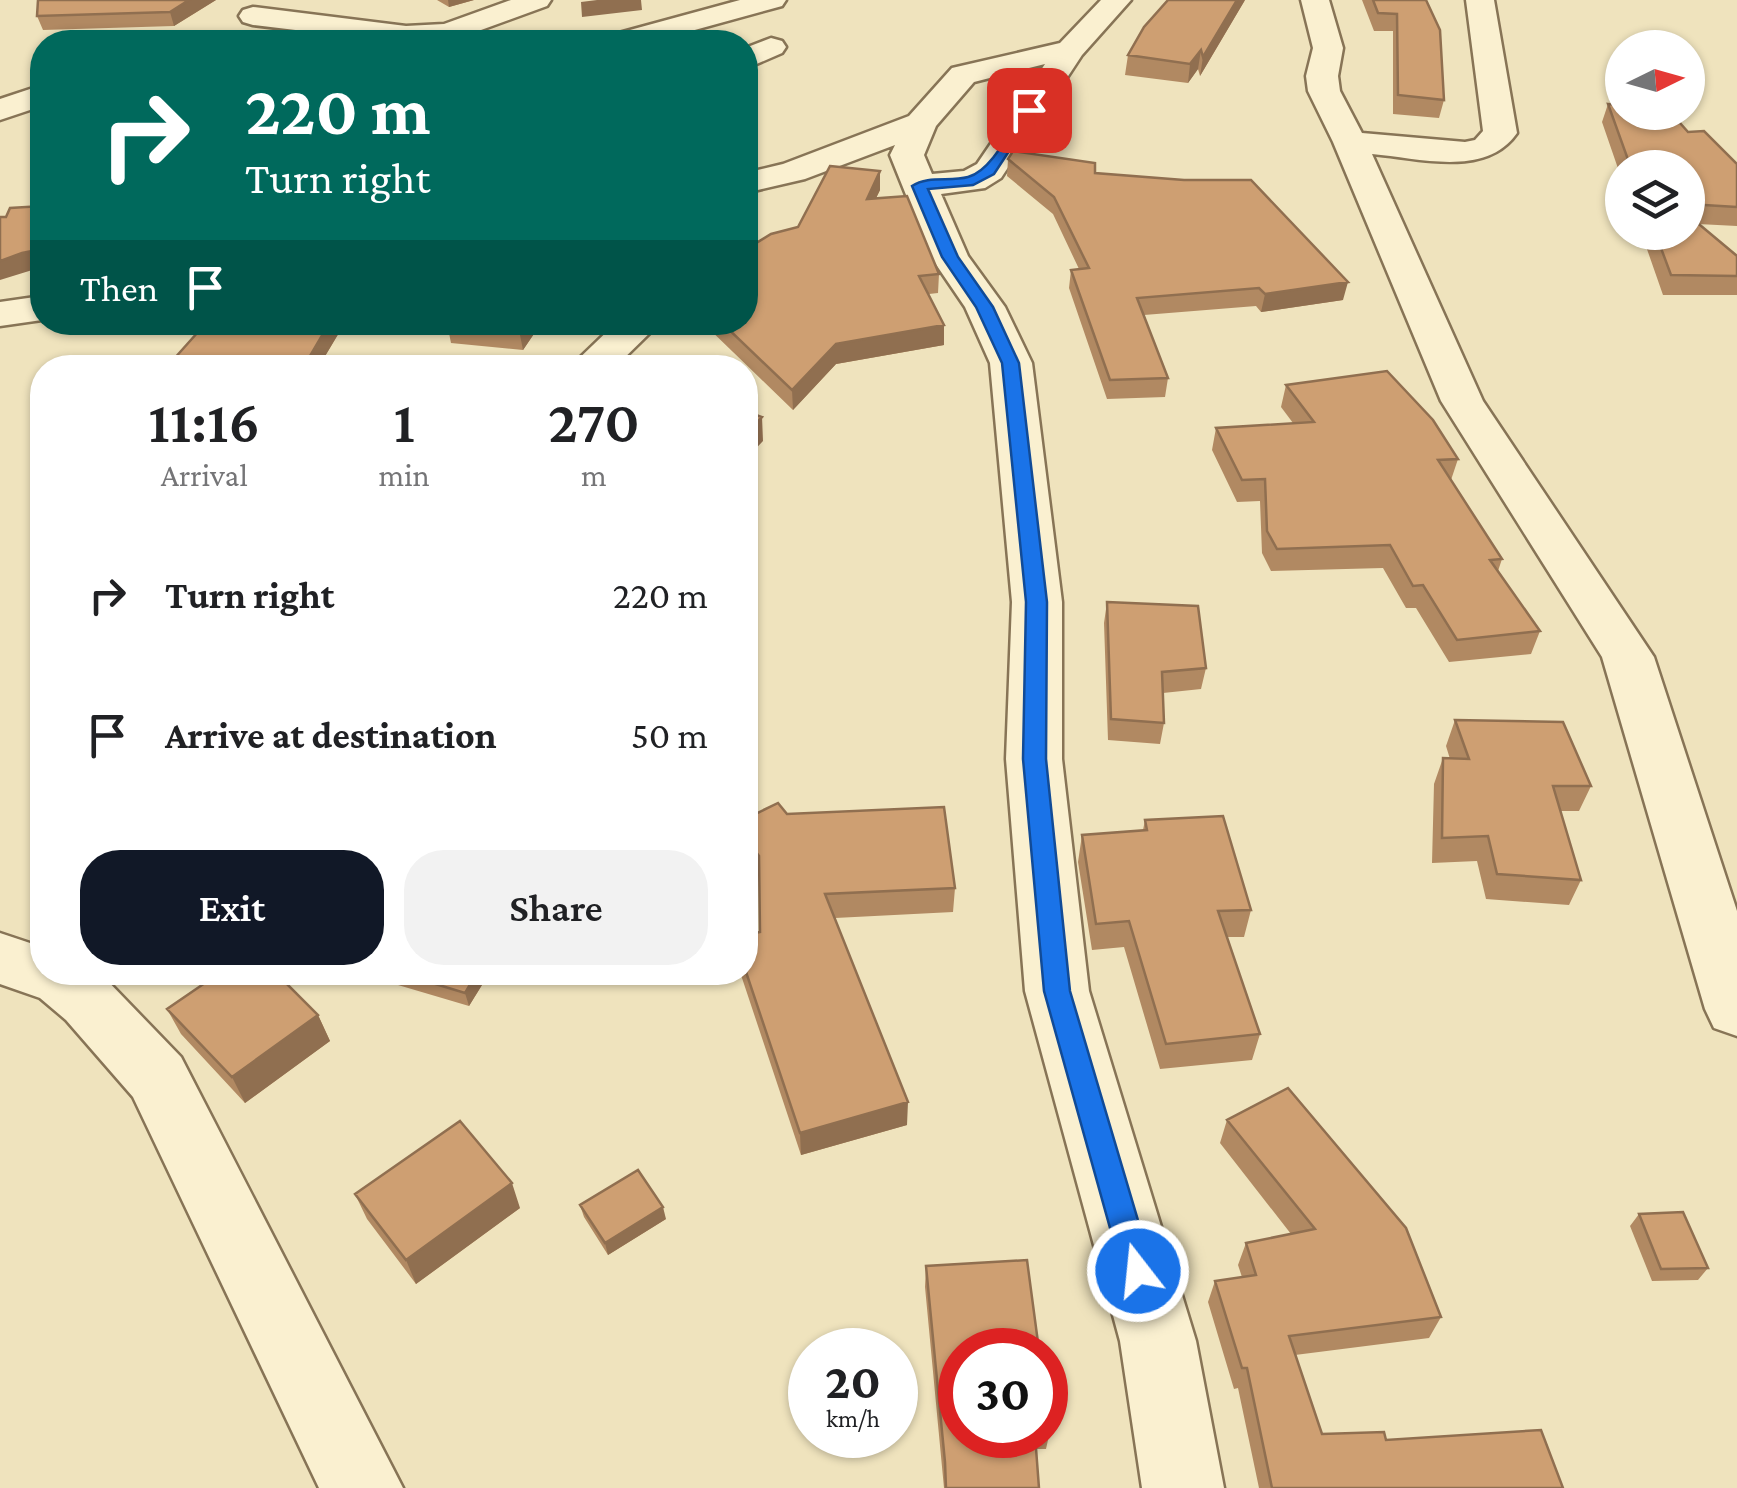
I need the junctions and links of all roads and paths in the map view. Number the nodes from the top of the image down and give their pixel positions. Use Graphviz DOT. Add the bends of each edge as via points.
graph roads {
  1 [pos="537,0"];
  2 [pos="772,0"];
  3 [pos="1117,0"];
  4 [pos="1315,0"];
  5 [pos="1480,0"];
  6 [pos="256,19"];
  7 [pos="366,30"];
  8 [pos="456,30"];
  9 [pos="663,30"];
  10 [pos="1070,50"];
  11 [pos="0,81"];
  12 [pos="30,82"];
  13 [pos="30,99"];
  14 [pos="0,110"];
  15 [pos="921,123"];
  16 [pos="1350,142"];
  17 [pos="785,174"];
  18 [pos="758,180"];
  19 [pos="919,186"];
  20 [pos="758,206"];
  21 [pos="30,310"];
  22 [pos="0,314"];
  23 [pos="626,335"];
  24 [pos="604,355"];
  25 [pos="67,985"];
  26 [pos="1737,1009"];
  27 [pos="362,1488"];
  28 [pos="1183,1488"];
  1 -- 8 [label="street"];
  2 -- 9 [label="street"];
  3 -- 10 [label="street"];
  4 -- 16 [label="street" via="1328,48 1324,91"];
  5 -- 16 [label="street" via="1500,133 1486,147 1464,152"];
  6 -- 7 [label="street"];
  10 -- 15 [label="street" via="972,70"];
  10 -- 19 [label="street" via="989,171 973,181"];
  11 -- 12 [label="street"];
  13 -- 14 [label="street"];
  15 -- 17 [label="street"];
  15 -- 19 [label="street" via="907,154"];
  16 -- 26 [label="street" via="1462,401 1628,656"];
  17 -- 18 [label="street"];
  17 -- 20 [label="street"];
  19 -- 28 [label="street" via="950,257 1011,363 1037,602 1034,759 1057,991 1158,1341"];
  21 -- 22 [label="street"];
  23 -- 24 [label="street"];
  25 -- 27 [label="street" via="157,1077"];
}
